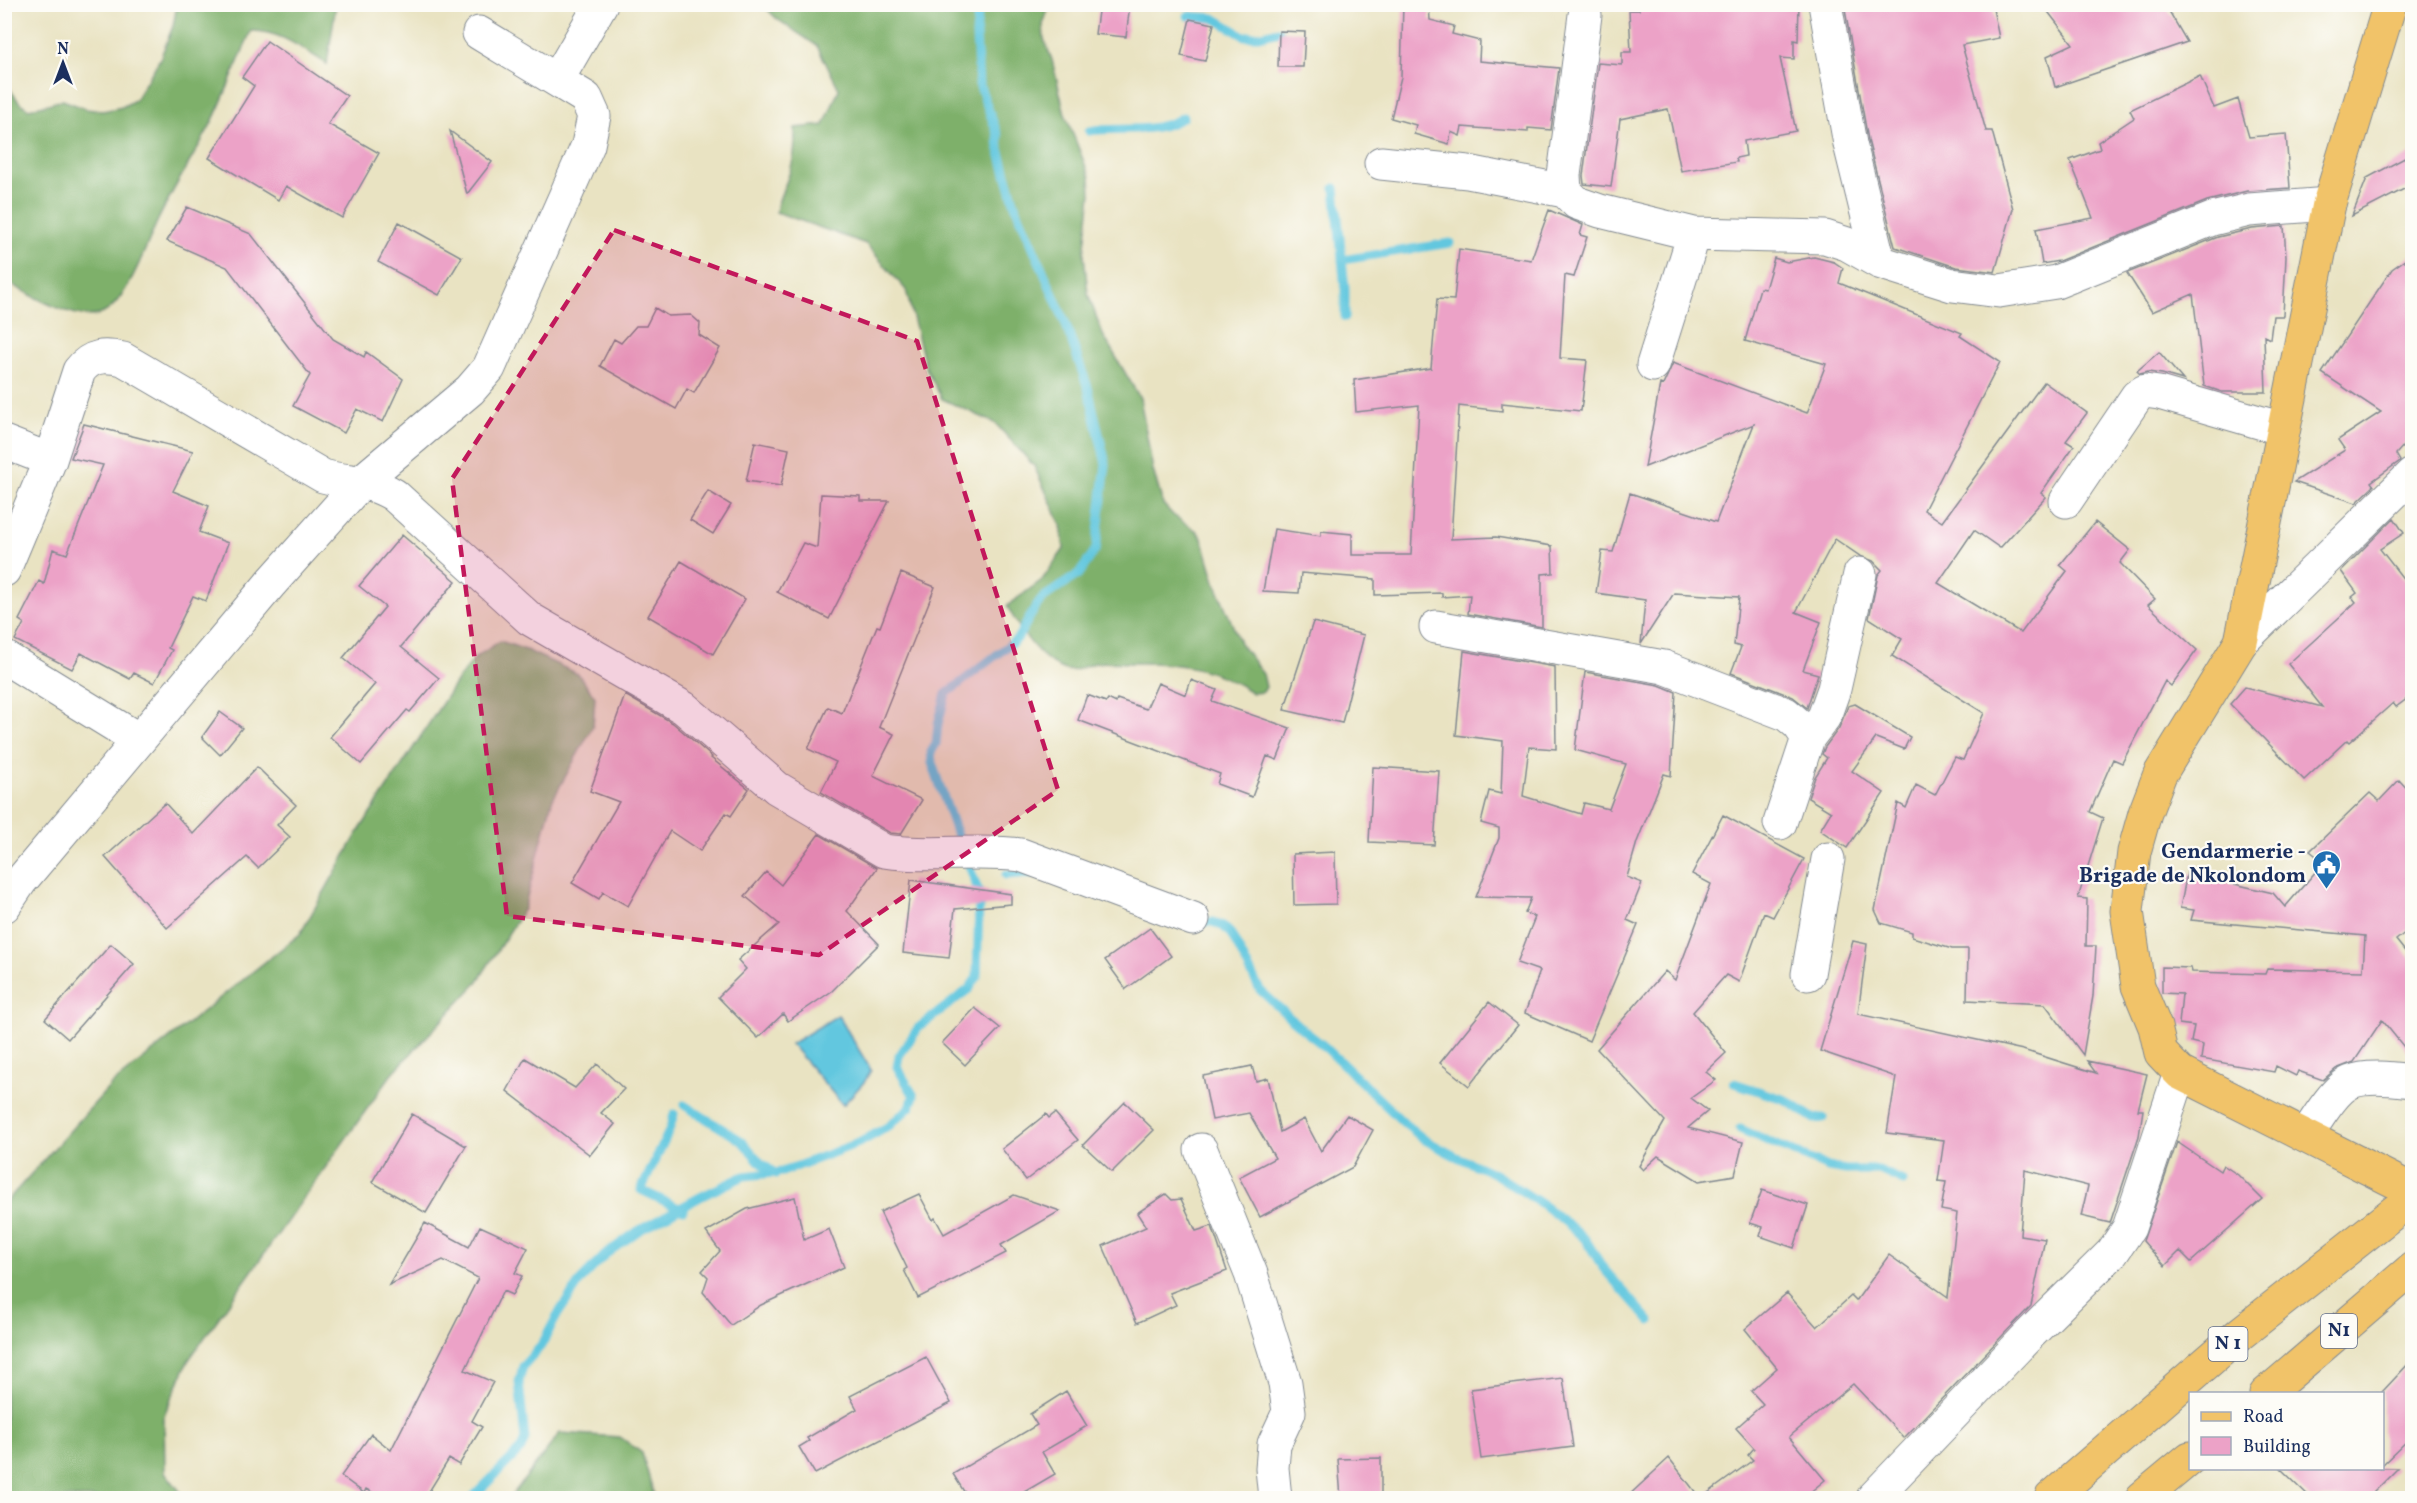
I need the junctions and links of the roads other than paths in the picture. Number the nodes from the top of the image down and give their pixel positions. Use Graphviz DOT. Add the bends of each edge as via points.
graph roads {
  1 [pos="601,4"];
  2 [pos="1825,4"];
  3 [pos="2390,4"];
  4 [pos="1585,15"];
  5 [pos="479,33"];
  6 [pos="558,80"];
  7 [pos="1381,163"];
  8 [pos="1565,191"];
  9 [pos="2329,204"];
  10 [pos="1694,234"];
  11 [pos="1879,262"];
  12 [pos="1653,365"];
  13 [pos="2283,429"];
  14 [pos="4,442"];
  15 [pos="50,460"];
  16 [pos="2412,475"];
  17 [pos="362,481"];
  18 [pos="2066,501"];
  19 [pos="4,570"];
  20 [pos="1860,574"];
  21 [pos="1437,627"];
  22 [pos="2241,642"];
  23 [pos="4,657"];
  24 [pos="1808,738"];
  25 [pos="139,740"];
  26 [pos="1780,823"];
  27 [pos="1827,859"];
  28 [pos="4,906"];
  29 [pos="1192,920"];
  30 [pos="1808,974"];
  31 [pos="2180,1073"];
  32 [pos="2412,1081"];
  33 [pos="2306,1136"];
  34 [pos="1201,1150"];
  35 [pos="2412,1190"];
  36 [pos="2412,1198"];
  37 [pos="2411,1271"];
  38 [pos="2268,1392"];
  39 [pos="2189,1459"];
  40 [pos="1275,1498"];
  41 [pos="1873,1498"];
  42 [pos="2051,1498"];
  43 [pos="2142,1498"];
  1 -- 6 [label="street"];
  2 -- 11 [label="street" via="1850,144"];
  3 -- 9 [label="main road"];
  4 -- 8 [label="street"];
  5 -- 6 [label="street"];
  6 -- 17 [label="street" via="586,98 594,116 592,131 489,368 470,390"];
  7 -- 8 [label="street" via="1468,172"];
  8 -- 10 [label="street" via="1577,202 1600,211"];
  9 -- 11 [label="street" via="2249,210 2212,219 2056,282 1999,291 1952,285"];
  9 -- 13 [label="main road"];
  10 -- 11 [label="street" via="1826,237"];
  10 -- 12 [label="street"];
  13 -- 18 [label="street" via="2145,392 2137,396"];
  13 -- 22 [label="main road"];
  14 -- 15 [label="street"];
  15 -- 17 [label="street" via="79,371 87,361 105,355 123,359 323,476"];
  15 -- 19 [label="street"];
  16 -- 22 [label="street"];
  17 -- 25 [label="street"];
  17 -- 29 [label="street" via="394,495 530,619 684,708 777,788 884,851 1022,855"];
  20 -- 24 [label="street" via="1834,689 1824,717"];
  21 -- 24 [label="street" via="1664,667 1786,714"];
  22 -- 31 [label="main road" via="2160,774 2134,852 2127,911 2138,986 2161,1053"];
  23 -- 25 [label="street"];
  24 -- 26 [label="street"];
  25 -- 28 [label="street"];
  27 -- 30 [label="street"];
  31 -- 33 [label="main road"];
  31 -- 41 [label="street" via="2129,1228 2112,1253"];
  32 -- 33 [label="street" via="2385,1078 2350,1082 2328,1103"];
  33 -- 35 [label="main road"];
  34 -- 40 [label="street" via="1251,1274 1285,1383 1289,1412 1274,1444"];
  36 -- 42 [label="main road, N 1" via="2241,1333"];
  37 -- 38 [label="main road, N1"];
  39 -- 43 [label="main road"];
}
